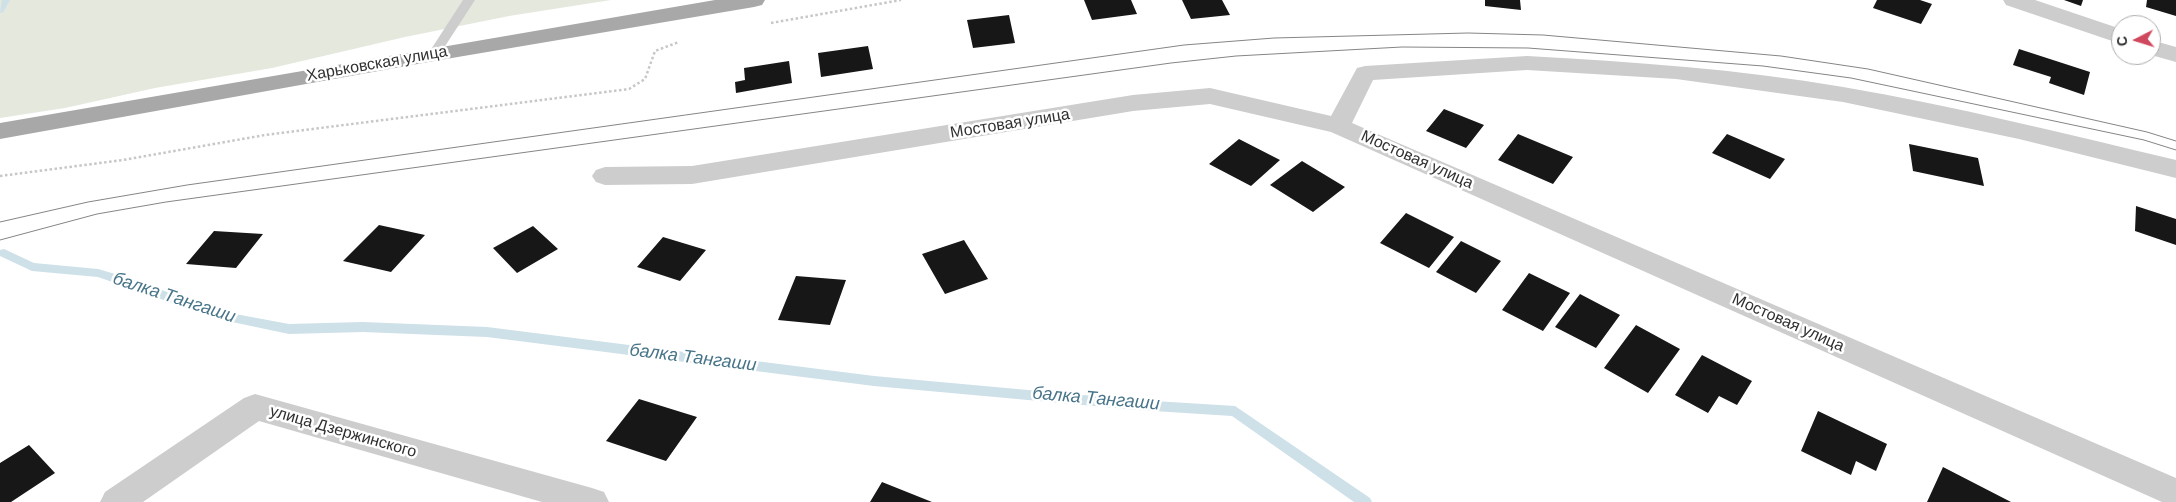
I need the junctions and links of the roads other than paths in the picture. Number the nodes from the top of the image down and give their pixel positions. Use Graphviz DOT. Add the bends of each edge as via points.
graph roads {
  1 [pos="469,0"];
  2 [pos="754,0"];
  3 [pos="2014,0"];
  4 [pos="2111,33"];
  5 [pos="2161,50"];
  6 [pos="434,54"];
  7 [pos="2176,55"];
  8 [pos="1338,126"];
  9 [pos="0,131"];
  10 [pos="2176,169"];
  11 [pos="605,176"];
  12 [pos="2176,493"];
  13 [pos="117,502"];
  14 [pos="592,502"];
  1 -- 6 [label="lane"];
  2 -- 6 [label="main road, Харьковская улица"];
  3 -- 4 [label="street"];
  5 -- 7 [label="street"];
  6 -- 9 [label="main road, Харьковская улица"];
  8 -- 10 [label="street" via="1365,73 1526,63 1676,72 1843,94 2019,131"];
  8 -- 11 [label="street, Мостовая улица" via="1210,96 1133,104 692,174"];
  8 -- 12 [label="street, Мостовая улица"];
  13 -- 14 [label="street, улица Дзержинского" via="255,407"];
}
